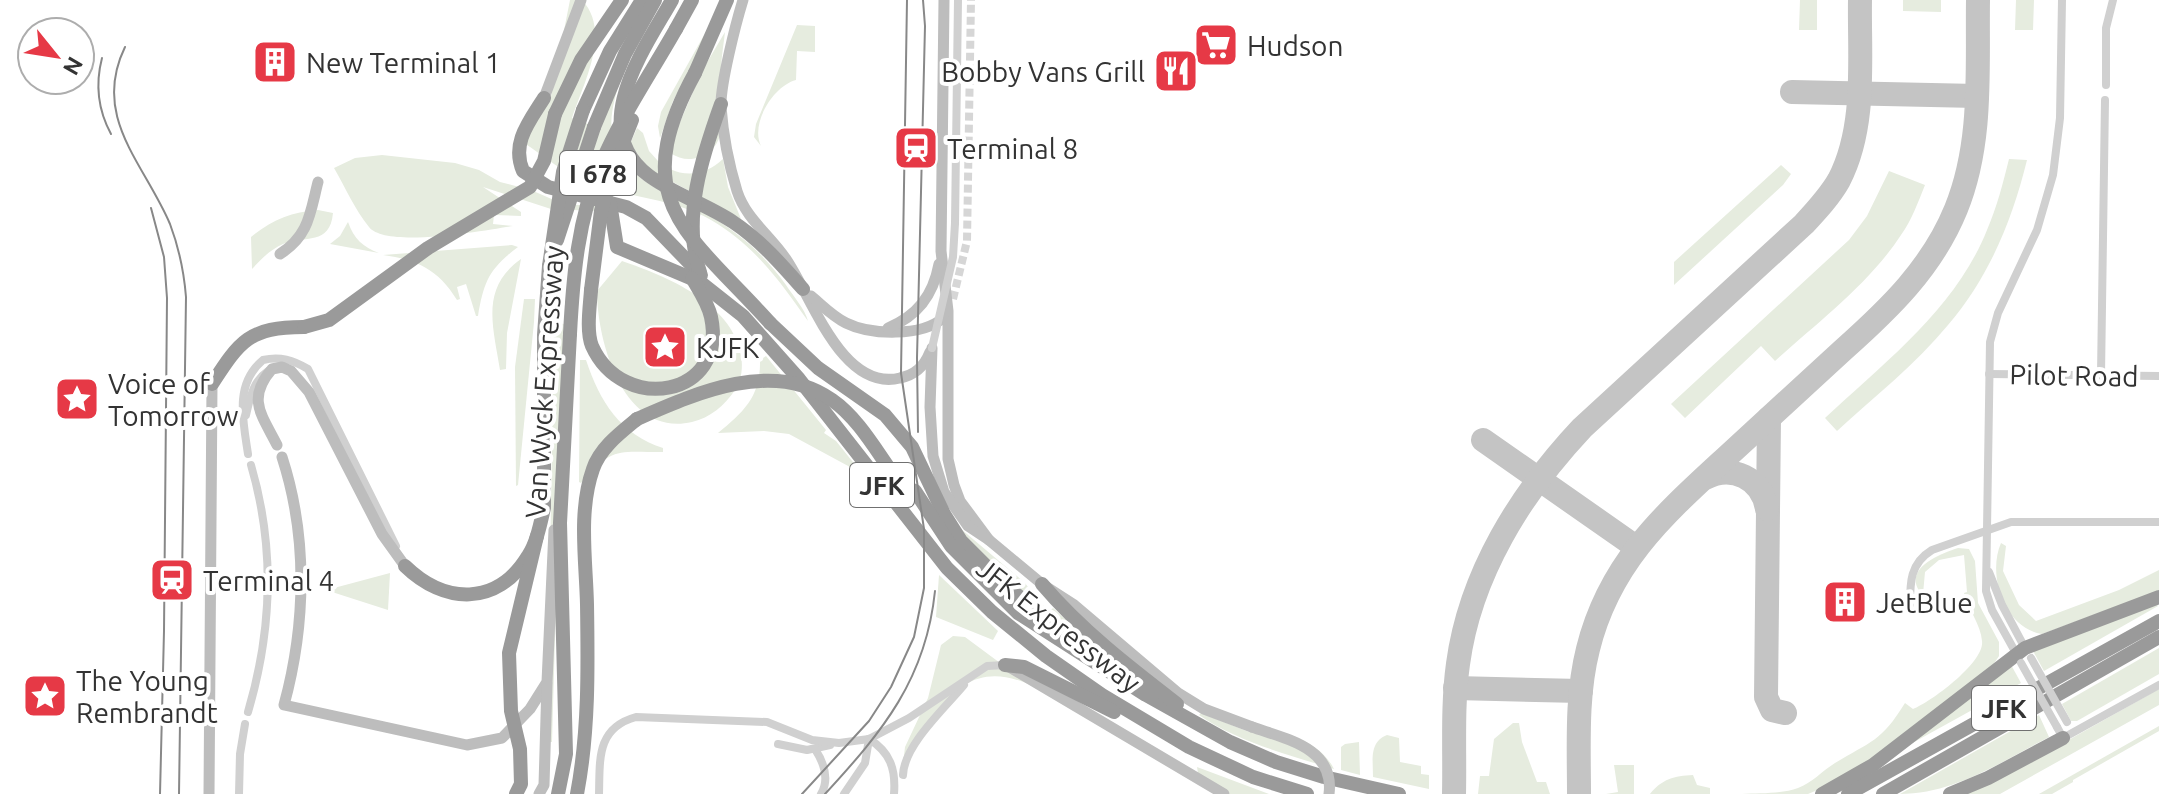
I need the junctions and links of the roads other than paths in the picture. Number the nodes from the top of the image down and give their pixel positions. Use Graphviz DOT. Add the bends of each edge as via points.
graph roads {
  1 [pos="581,0"];
  2 [pos="622,0"];
  3 [pos="642,0"];
  4 [pos="655,0"];
  5 [pos="672,0"];
  6 [pos="692,0"];
  7 [pos="727,0"];
  8 [pos="743,0"];
  9 [pos="944,0"];
  10 [pos="958,0"];
  11 [pos="2062,0"];
  12 [pos="2113,0"];
  13 [pos="645,83"];
  14 [pos="2106,85"];
  15 [pos="544,98"];
  16 [pos="2105,100"];
  17 [pos="721,104"];
  18 [pos="318,182"];
  19 [pos="610,203"];
  20 [pos="941,251"];
  21 [pos="280,254"];
  22 [pos="549,266"];
  23 [pos="697,276"];
  24 [pos="803,289"];
  25 [pos="953,299"];
  26 [pos="943,312"];
  27 [pos="883,330"];
  28 [pos="570,341"];
  29 [pos="932,348"];
  30 [pos="272,369"];
  31 [pos="1989,374"];
  32 [pos="2101,375"];
  33 [pos="2159,376"];
  34 [pos="212,384"];
  35 [pos="244,423"];
  36 [pos="248,454"];
  37 [pos="251,465"];
  38 [pos="2159,522"];
  39 [pos="1988,530"];
  40 [pos="537,536"];
  41 [pos="989,540"];
  42 [pos="405,566"];
  43 [pos="1042,584"];
  44 [pos="2159,597"];
  45 [pos="1910,609"];
  46 [pos="2159,621"];
  47 [pos="2159,637"];
  48 [pos="2023,656"];
  49 [pos="1005,665"];
  50 [pos="971,676"];
  51 [pos="547,682"];
  52 [pos="2159,685"];
  53 [pos="1146,695"];
  54 [pos="248,712"];
  55 [pos="245,724"];
  56 [pos="1162,733"];
  57 [pos="2065,733"];
  58 [pos="1215,734"];
  59 [pos="869,739"];
  60 [pos="839,743"];
  61 [pos="778,744"];
  62 [pos="815,749"];
  63 [pos="903,775"];
  64 [pos="209,794"];
  65 [pos="239,794"];
  66 [pos="516,794"];
  67 [pos="539,794"];
  68 [pos="558,794"];
  69 [pos="577,794"];
  70 [pos="599,794"];
  71 [pos="821,794"];
  72 [pos="844,794"];
  73 [pos="894,794"];
  74 [pos="1224,794"];
  75 [pos="1307,794"];
  76 [pos="1329,794"];
  77 [pos="1399,794"];
  78 [pos="1822,794"];
  79 [pos="1848,794"];
  80 [pos="1883,794"];
  81 [pos="1950,794"];
  1 -- 15 [label="street"];
  2 -- 34 [label="highway, bridge" via="565,89 544,161 530,187 428,248 329,320 248,338"];
  3 -- 22 [label="highway, bridge" via="610,51 566,158"];
  4 -- 22 [label="highway, Van Wyck Expressway / I 678, bridge" via="594,127"];
  5 -- 24 [label="highway" via="628,82 621,115 626,147 652,178 742,228"];
  6 -- 13 [label="highway, Van Wyck Expressway / I 678, bridge"];
  7 -- 53 [label="highway, bridge" via="668,133 666,171 680,223 695,245 809,361 901,432 952,529 973,555 1054,626"];
  8 -- 17 [label="street"];
  9 -- 20 [label="street"];
  10 -- 26 [label="street, bridge" via="954,241"];
  11 -- 31 [label="street" via="2056,160 2037,230 1992,327"];
  12 -- 14 [label="street" via="2106,28"];
  13 -- 23 [label="highway, bridge" via="601,211 591,275 591,343 622,380 661,390 684,382 703,365 712,335"];
  13 -- 28 [label="highway, Van Wyck Expressway / I 678, bridge" via="588,200 577,250"];
  15 -- 19 [label="highway" via="519,142 523,171 548,187"];
  16 -- 32 [label="street"];
  17 -- 23 [label="highway" via="700,166 693,229"];
  17 -- 24 [label="street" via="730,165 743,206 785,257"];
  18 -- 21 [label="street" via="299,242"];
  19 -- 23 [label="highway" via="646,218"];
  19 -- 23 [label="highway, JFK Expressway / JFK" via="617,247"];
  20 -- 26 [label="street"];
  20 -- 27 [label="street" via="933,285 920,307"];
  22 -- 40 [label="highway, Van Wyck Expressway / I 678" via="544,508"];
  23 -- 56 [label="highway, JFK Expressway / JFK" via="743,316 799,379 962,585 1064,669"];
  24 -- 27 [label="street" via="844,322"];
  24 -- 29 [label="street" via="856,369 879,379 898,379 919,370"];
  25 -- 26 [label="street"];
  26 -- 27 [label="street" via="930,328"];
  26 -- 29 [label="street, bridge"];
  26 -- 41 [label="street" via="949,468 964,509"];
  28 -- 51 [label="street" via="561,380"];
  28 -- 68 [label="highway, Van Wyck Expressway / I 678" via="560,523 566,743"];
  29 -- 41 [label="street" via="933,456 944,492 968,526"];
  30 -- 35 [label="street" via="259,377"];
  30 -- 42 [label="street" via="291,371 309,392 382,534"];
  30 -- 51 [label="street" via="263,379 258,409 280,451 294,498 301,578 298,642 284,705 467,745 502,738"];
  31 -- 32 [label="street, Pilot Road"];
  31 -- 39 [label="street"];
  32 -- 33 [label="street, Pilot Road"];
  34 -- 64 [label="street"];
  35 -- 36 [label="street"];
  35 -- 42 [label="street" via="242,399 253,368 273,358 308,369"];
  37 -- 54 [label="street" via="264,527 268,588 263,650"];
  38 -- 39 [label="street" via="2011,522"];
  39 -- 45 [label="street" via="1922,556 1911,574"];
  39 -- 48 [label="street" via="1989,604"];
  40 -- 42 [label="highway" via="527,558 489,591 465,596 441,591"];
  40 -- 66 [label="highway, Van Wyck Expressway, bridge" via="509,653 511,711 520,749 521,784"];
  41 -- 43 [label="street"];
  43 -- 58 [label="highway" via="1104,645"];
  43 -- 76 [label="street, bridge" via="1178,693 1204,709 1317,755 1328,773"];
  44 -- 48 [label="highway"];
  46 -- 79 [label="highway, JFK"];
  47 -- 80 [label="highway, JFK"];
  48 -- 57 [label="street, bridge"];
  48 -- 57 [label="street, bridge" via="2067,722"];
  48 -- 78 [label="highway" via="1873,765"];
  49 -- 50 [label="street" via="987,666"];
  49 -- 56 [label="highway" via="1024,667"];
  49 -- 74 [label="street"];
  50 -- 59 [label="street"];
  50 -- 63 [label="street" via="912,748"];
  51 -- 67 [label="street" via="544,785"];
  52 -- 57 [label="street"];
  53 -- 58 [label="highway, JFK Expressway"];
  53 -- 69 [label="highway, JFK Expressway, bridge" via="1018,613 968,573 908,488 833,400 814,390 755,381 678,401 637,419 611,440 593,467 585,533 588,705"];
  55 -- 65 [label="street"];
  56 -- 75 [label="highway, JFK Expressway / JFK" via="1253,777"];
  57 -- 81 [label="highway"];
  58 -- 77 [label="highway, JFK Expressway" via="1293,768"];
  59 -- 60 [label="street"];
  59 -- 72 [label="street" via="865,763"];
  59 -- 73 [label="street" via="888,755"];
  60 -- 62 [label="street"];
  60 -- 70 [label="street" via="812,740 767,722 636,717 606,737"];
  61 -- 62 [label="street"];
  62 -- 71 [label="street" via="825,774"];
}
